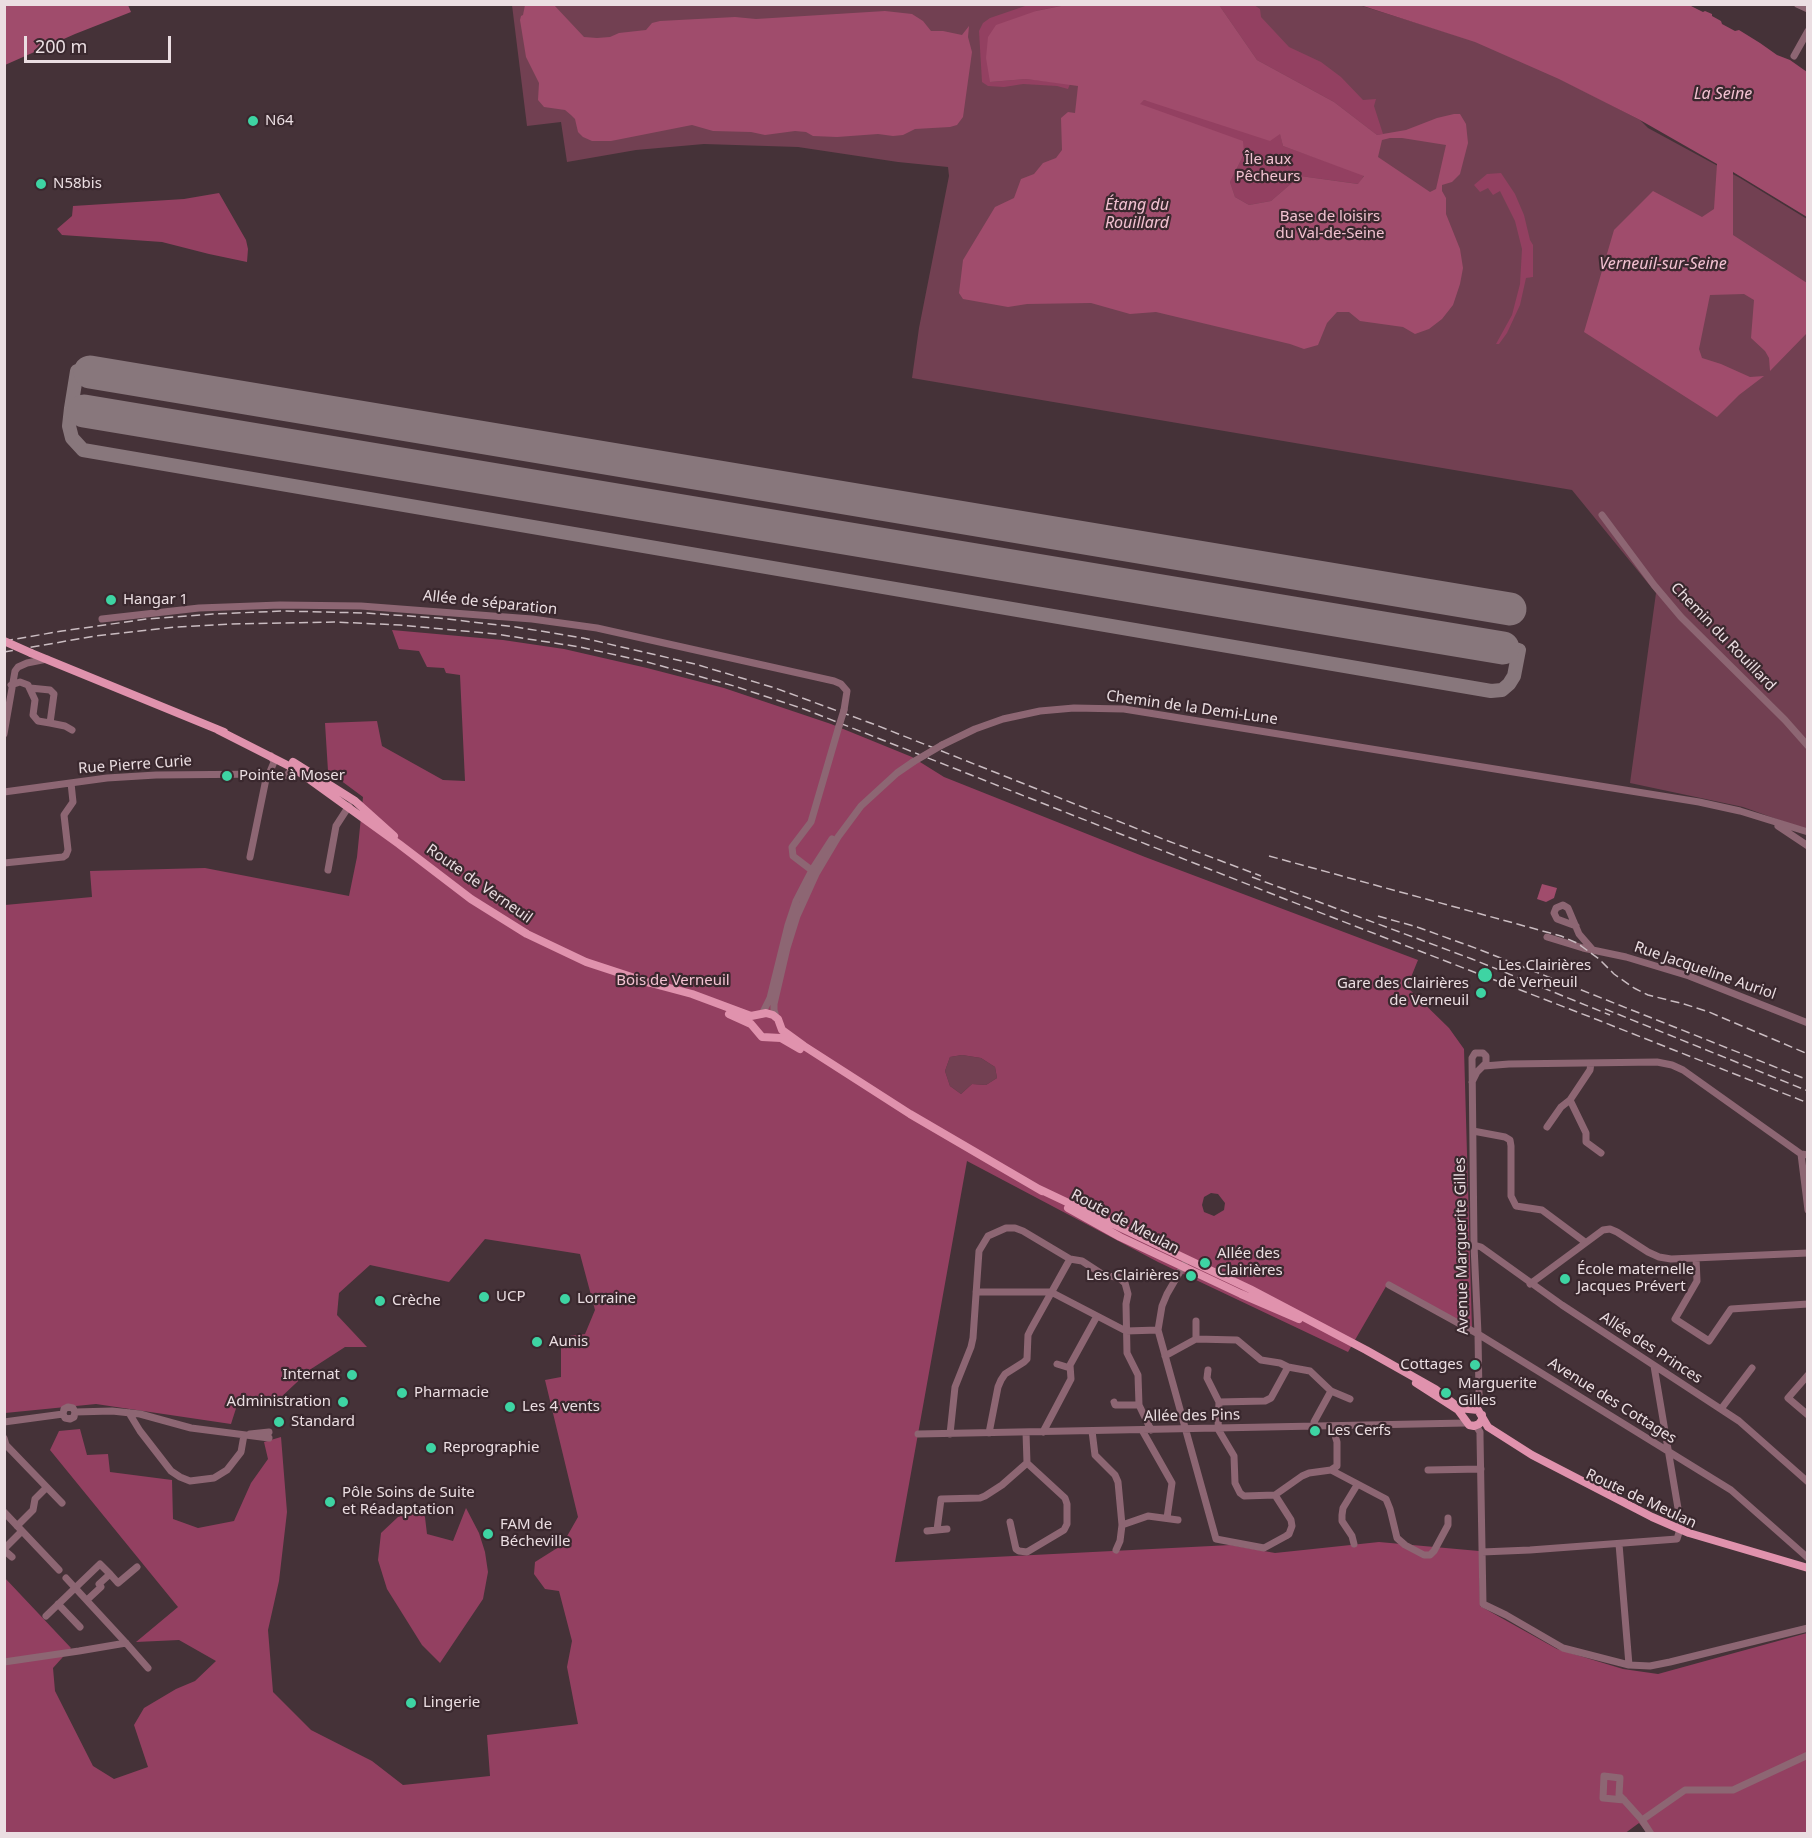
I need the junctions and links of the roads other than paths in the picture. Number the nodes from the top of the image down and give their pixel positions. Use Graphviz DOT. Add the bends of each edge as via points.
graph roads {
  1 [pos="1797,4"];
  2 [pos="1808,9"];
  3 [pos="1808,32"];
  4 [pos="1794,56"];
  5 [pos="1602,515"];
  6 [pos="102,619"];
  7 [pos="4,641"];
  8 [pos="47,659"];
  9 [pos="11,685"];
  10 [pos="30,688"];
  11 [pos="50,723"];
  12 [pos="72,730"];
  13 [pos="219,730"];
  14 [pos="4,734"];
  15 [pos="1808,746"];
  16 [pos="271,756"];
  17 [pos="292,764"];
  18 [pos="268,774"];
  19 [pos="71,783"];
  20 [pos="4,792"];
  21 [pos="346,795"];
  22 [pos="349,807"];
  23 [pos="1770,821"];
  24 [pos="1808,832"];
  25 [pos="399,844"];
  26 [pos="1808,846"];
  27 [pos="250,857"];
  28 [pos="4,863"];
  29 [pos="328,870"];
  30 [pos="814,872"];
  31 [pos="1576,926"];
  32 [pos="1547,937"];
  33 [pos="1592,950"];
  34 [pos="647,982"];
  35 [pos="761,1015"];
  36 [pos="778,1020"];
  37 [pos="1808,1023"];
  38 [pos="755,1030"];
  39 [pos="771,1038"];
  40 [pos="1486,1056"];
  41 [pos="1472,1061"];
  42 [pos="1591,1063"];
  43 [pos="1509,1064"];
  44 [pos="1483,1067"];
  45 [pos="1472,1082"];
  46 [pos="873,1091"];
  47 [pos="1570,1100"];
  48 [pos="1547,1127"];
  49 [pos="1473,1131"];
  50 [pos="1601,1153"];
  51 [pos="1804,1154"];
  52 [pos="1808,1210"];
  53 [pos="1585,1242"];
  54 [pos="1474,1245"];
  55 [pos="1808,1253"];
  56 [pos="1696,1258"];
  57 [pos="1070,1259"];
  58 [pos="1183,1262"];
  59 [pos="1530,1284"];
  60 [pos="1389,1285"];
  61 [pos="976,1292"];
  62 [pos="1051,1292"];
  63 [pos="1808,1304"];
  64 [pos="1097,1316"];
  65 [pos="1196,1321"];
  66 [pos="1158,1330"];
  67 [pos="1126,1331"];
  68 [pos="1478,1334"];
  69 [pos="1196,1339"];
  70 [pos="1165,1356"];
  71 [pos="1384,1360"];
  72 [pos="1056,1364"];
  73 [pos="1654,1366"];
  74 [pos="1288,1367"];
  75 [pos="1070,1368"];
  76 [pos="1752,1368"];
  77 [pos="1208,1370"];
  78 [pos="1808,1375"];
  79 [pos="1331,1390"];
  80 [pos="1350,1399"];
  81 [pos="1114,1402"];
  82 [pos="1219,1402"];
  83 [pos="1139,1405"];
  84 [pos="1721,1409"];
  85 [pos="1476,1411"];
  86 [pos="129,1413"];
  87 [pos="1808,1415"];
  88 [pos="1465,1421"];
  89 [pos="4,1422"];
  90 [pos="1476,1425"];
  91 [pos="1314,1426"];
  92 [pos="1332,1426"];
  93 [pos="1185,1429"];
  94 [pos="1218,1429"];
  95 [pos="1142,1430"];
  96 [pos="1151,1430"];
  97 [pos="1491,1430"];
  98 [pos="1092,1431"];
  99 [pos="1026,1432"];
  100 [pos="1043,1432"];
  101 [pos="989,1433"];
  102 [pos="918,1434"];
  103 [pos="950,1434"];
  104 [pos="244,1435"];
  105 [pos="269,1435"];
  106 [pos="1480,1436"];
  107 [pos="4,1438"];
  108 [pos="1669,1452"];
  109 [pos="1027,1463"];
  110 [pos="1481,1469"];
  111 [pos="1331,1470"];
  112 [pos="1428,1470"];
  113 [pos="1808,1482"];
  114 [pos="1357,1485"];
  115 [pos="46,1488"];
  116 [pos="1275,1495"];
  117 [pos="62,1503"];
  118 [pos="4,1512"];
  119 [pos="1167,1518"];
  120 [pos="1448,1518"];
  121 [pos="1178,1520"];
  122 [pos="1010,1522"];
  123 [pos="1122,1525"];
  124 [pos="20,1528"];
  125 [pos="947,1529"];
  126 [pos="937,1530"];
  127 [pos="927,1531"];
  128 [pos="1680,1532"];
  129 [pos="1354,1544"];
  130 [pos="1619,1544"];
  131 [pos="4,1549"];
  132 [pos="1116,1550"];
  133 [pos="1482,1551"];
  134 [pos="12,1557"];
  135 [pos="1808,1558"];
  136 [pos="137,1567"];
  137 [pos="58,1570"];
  138 [pos="1808,1570"];
  139 [pos="110,1574"];
  140 [pos="66,1578"];
  141 [pos="75,1588"];
  142 [pos="87,1600"];
  143 [pos="58,1604"];
  144 [pos="46,1616"];
  145 [pos="80,1627"];
  146 [pos="1808,1628"];
  147 [pos="126,1642"];
  148 [pos="4,1662"];
  149 [pos="1629,1665"];
  150 [pos="148,1668"];
  151 [pos="1808,1755"];
  152 [pos="1624,1800"];
  153 [pos="1641,1820"];
  154 [pos="1651,1833"];
  1 -- 2 [label="street"];
  3 -- 4 [label="street"];
  5 -- 15 [label="street, Chemin du Rouillard" via="1681,617"];
  6 -- 30 [label="street, Allée de séparation, bridge" via="199,608 280,605 362,606 532,619 597,628 834,681 847,691 844,711 811,822 792,847 793,856"];
  7 -- 8 [label="main road, Route de Verneuil, bridge"];
  8 -- 9 [label="street" via="18,667"];
  8 -- 13 [label="main road, Route de Verneuil"];
  9 -- 10 [label="street" via="24,682"];
  9 -- 14 [label="street"];
  10 -- 11 [label="street" via="35,700 33,715 38,721"];
  10 -- 11 [label="street" via="54,694"];
  11 -- 12 [label="street"];
  13 -- 16 [label="main road, Route de Verneuil"];
  13 -- 17 [label="main road, Route de Verneuil"];
  16 -- 17 [label="main road, Route de Verneuil"];
  16 -- 18 [label="street" via="274,766"];
  17 -- 18 [label="street, Rue Pierre Curie"];
  17 -- 21 [label="main road, Route de Verneuil"];
  17 -- 22 [label="main road, Route de Verneuil"];
  18 -- 19 [label="street, Rue Pierre Curie" via="163,774"];
  18 -- 27 [label="street"];
  19 -- 20 [label="street, Rue Pierre Curie"];
  19 -- 28 [label="street" via="73,802 64,815 66,855"];
  21 -- 22 [label="street"];
  21 -- 25 [label="main road, Route de Verneuil" via="390,831"];
  22 -- 25 [label="main road, Route de Verneuil"];
  22 -- 29 [label="street" via="336,826"];
  23 -- 24 [label="street, Chemin de la Demi-Lune"];
  23 -- 26 [label="street, Chemin de la Demi-Lune"];
  23 -- 30 [label="street, Chemin de la Demi-Lune, bridge" via="1699,802 1124,709 1074,708 1004,719 975,729 913,762 836,833"];
  25 -- 34 [label="main road, Route de Verneuil" via="471,899 527,934 586,962"];
  30 -- 35 [label="street" via="796,901 770,998"];
  30 -- 36 [label="street" via="787,948 774,1004"];
  31 -- 33 [label="street"];
  32 -- 33 [label="street"];
  33 -- 37 [label="street, Rue Jacqueline Auriol" via="1697,979"];
  34 -- 35 [label="main road, Route de Verneuil" via="748,1015"];
  34 -- 38 [label="main road, Route de Verneuil" via="740,1018"];
  35 -- 36 [label="main road" via="769,1013"];
  35 -- 38 [label="main road" via="754,1023"];
  36 -- 39 [label="main road" via="777,1033"];
  36 -- 46 [label="main road, Route de Meulan" via="782,1030"];
  38 -- 39 [label="main road" via="762,1037"];
  39 -- 46 [label="main road, Route de Meulan" via="785,1040"];
  40 -- 41 [label="street" via="1477,1052"];
  40 -- 43 [label="street"];
  40 -- 44 [label="street"];
  41 -- 44 [label="street"];
  41 -- 45 [label="street, Avenue Marguerite Gilles"];
  42 -- 43 [label="street"];
  42 -- 47 [label="street"];
  42 -- 51 [label="street" via="1672,1065"];
  43 -- 44 [label="street"];
  44 -- 45 [label="street"];
  45 -- 49 [label="street, Avenue Marguerite Gilles"];
  46 -- 58 [label="main road, Route de Meulan" via="1106,1230"];
  47 -- 48 [label="street"];
  47 -- 50 [label="street" via="1586,1133 1586,1142"];
  49 -- 53 [label="street" via="1510,1140 1511,1196 1516,1206 1542,1210"];
  49 -- 54 [label="street, Avenue Marguerite Gilles"];
  51 -- 52 [label="street"];
  53 -- 56 [label="street" via="1610,1229 1659,1257"];
  53 -- 59 [label="street"];
  54 -- 59 [label="street, Allée des Princes"];
  54 -- 68 [label="street, Avenue Marguerite Gilles"];
  55 -- 56 [label="street"];
  56 -- 63 [label="street" via="1697,1281 1675,1319 1709,1341 1731,1309"];
  57 -- 61 [label="street" via="1023,1231 999,1230 981,1245"];
  57 -- 62 [label="street"];
  57 -- 67 [label="street" via="1122,1280 1128,1294"];
  58 -- 66 [label="street" via="1162,1306"];
  58 -- 71 [label="main road, Route de Meulan" via="1269,1298"];
  59 -- 73 [label="street, Allée des Princes"];
  60 -- 68 [label="street, Avenue des Cottages"];
  61 -- 62 [label="street"];
  61 -- 103 [label="street" via="973,1338 955,1387"];
  62 -- 64 [label="street"];
  62 -- 101 [label="street" via="1028,1335 1027,1359 1005,1374 998,1387"];
  64 -- 67 [label="street"];
  64 -- 75 [label="street"];
  65 -- 69 [label="street"];
  66 -- 67 [label="street"];
  66 -- 70 [label="street"];
  67 -- 83 [label="street" via="1127,1353 1138,1375"];
  68 -- 85 [label="street, Avenue Marguerite Gilles"];
  68 -- 108 [label="street, Avenue des Cottages"];
  69 -- 70 [label="street"];
  69 -- 74 [label="street" via="1238,1340 1261,1360"];
  70 -- 93 [label="street"];
  71 -- 85 [label="main road, Route de Meulan" via="1436,1389 1459,1408"];
  71 -- 88 [label="main road, Route de Meulan" via="1458,1410"];
  72 -- 75 [label="street"];
  73 -- 84 [label="street, Allée des Princes"];
  73 -- 108 [label="street"];
  74 -- 79 [label="street" via="1310,1371"];
  74 -- 82 [label="street" via="1271,1398"];
  75 -- 100 [label="street" via="1071,1379"];
  76 -- 84 [label="street"];
  77 -- 82 [label="street" via="1207,1378"];
  78 -- 87 [label="street" via="1788,1398"];
  79 -- 80 [label="street"];
  79 -- 91 [label="street"];
  81 -- 83 [label="street" via="1115,1406"];
  82 -- 94 [label="street"];
  83 -- 96 [label="street"];
  84 -- 113 [label="street, Allée des Princes"];
  85 -- 88 [label="main road" via="1466,1413"];
  85 -- 90 [label="main road" via="1482,1420"];
  85 -- 97 [label="main road"];
  86 -- 89 [label="street" via="75,1412 70,1419 63,1414"];
  86 -- 104 [label="street" via="191,1428"];
  86 -- 104 [label="street" via="171,1471 190,1481 214,1478 227,1470 241,1452"];
  88 -- 90 [label="main road"];
  88 -- 92 [label="street, Allée des Pins"];
  90 -- 97 [label="main road, Route de Meulan"];
  90 -- 106 [label="street"];
  91 -- 92 [label="street, Allée des Pins"];
  91 -- 94 [label="street, Allée des Pins"];
  92 -- 111 [label="street" via="1338,1451 1337,1466"];
  93 -- 94 [label="street, Allée des Pins"];
  93 -- 96 [label="street, Allée des Pins"];
  93 -- 116 [label="street" via="1216,1539 1264,1548 1286,1536 1291,1520"];
  94 -- 116 [label="street" via="1234,1456 1235,1483 1240,1493"];
  95 -- 96 [label="street, Allée des Pins"];
  95 -- 98 [label="street, Allée des Pins"];
  95 -- 119 [label="street" via="1172,1483"];
  97 -- 106 [label="street"];
  97 -- 128 [label="main road, Route de Meulan"];
  98 -- 100 [label="street, Allée des Pins"];
  98 -- 123 [label="street" via="1095,1455 1118,1482"];
  99 -- 100 [label="street, Allée des Pins"];
  99 -- 101 [label="street, Allée des Pins"];
  99 -- 109 [label="street"];
  101 -- 103 [label="street, Allée des Pins"];
  102 -- 103 [label="street, Allée des Pins"];
  104 -- 105 [label="street"];
  106 -- 110 [label="street"];
  107 -- 115 [label="street"];
  108 -- 128 [label="street"];
  108 -- 135 [label="street, Avenue des Cottages" via="1731,1490"];
  109 -- 122 [label="street" via="1065,1498 1067,1524 1064,1530 1027,1552 1016,1549"];
  109 -- 126 [label="street" via="985,1496 941,1499"];
  110 -- 112 [label="street"];
  110 -- 133 [label="street"];
  111 -- 114 [label="street"];
  111 -- 116 [label="street" via="1302,1476"];
  114 -- 120 [label="street" via="1386,1499 1397,1538 1424,1555 1434,1551 1449,1524"];
  114 -- 129 [label="street" via="1342,1515"];
  115 -- 117 [label="street"];
  115 -- 124 [label="street" via="35,1498 33,1510"];
  118 -- 124 [label="street"];
  119 -- 121 [label="street"];
  119 -- 123 [label="street" via="1148,1516"];
  123 -- 132 [label="street"];
  124 -- 131 [label="street"];
  124 -- 137 [label="street"];
  125 -- 126 [label="street"];
  126 -- 127 [label="street"];
  128 -- 130 [label="street" via="1677,1539"];
  128 -- 138 [label="main road, Route de Meulan"];
  130 -- 133 [label="street"];
  130 -- 149 [label="street"];
  131 -- 134 [label="street"];
  133 -- 149 [label="street" via="1483,1604 1563,1648"];
  136 -- 139 [label="street" via="118,1583"];
  139 -- 141 [label="street" via="100,1564"];
  139 -- 142 [label="street"];
  140 -- 141 [label="street"];
  141 -- 142 [label="street"];
  141 -- 143 [label="street"];
  142 -- 147 [label="street"];
  143 -- 144 [label="street"];
  143 -- 145 [label="street"];
  146 -- 149 [label="street" via="1670,1662"];
  147 -- 148 [label="street"];
  147 -- 150 [label="street"];
  151 -- 153 [label="street" via="1733,1790 1685,1790"];
  152 -- 153 [label="street"];
  153 -- 154 [label="street"];
}
